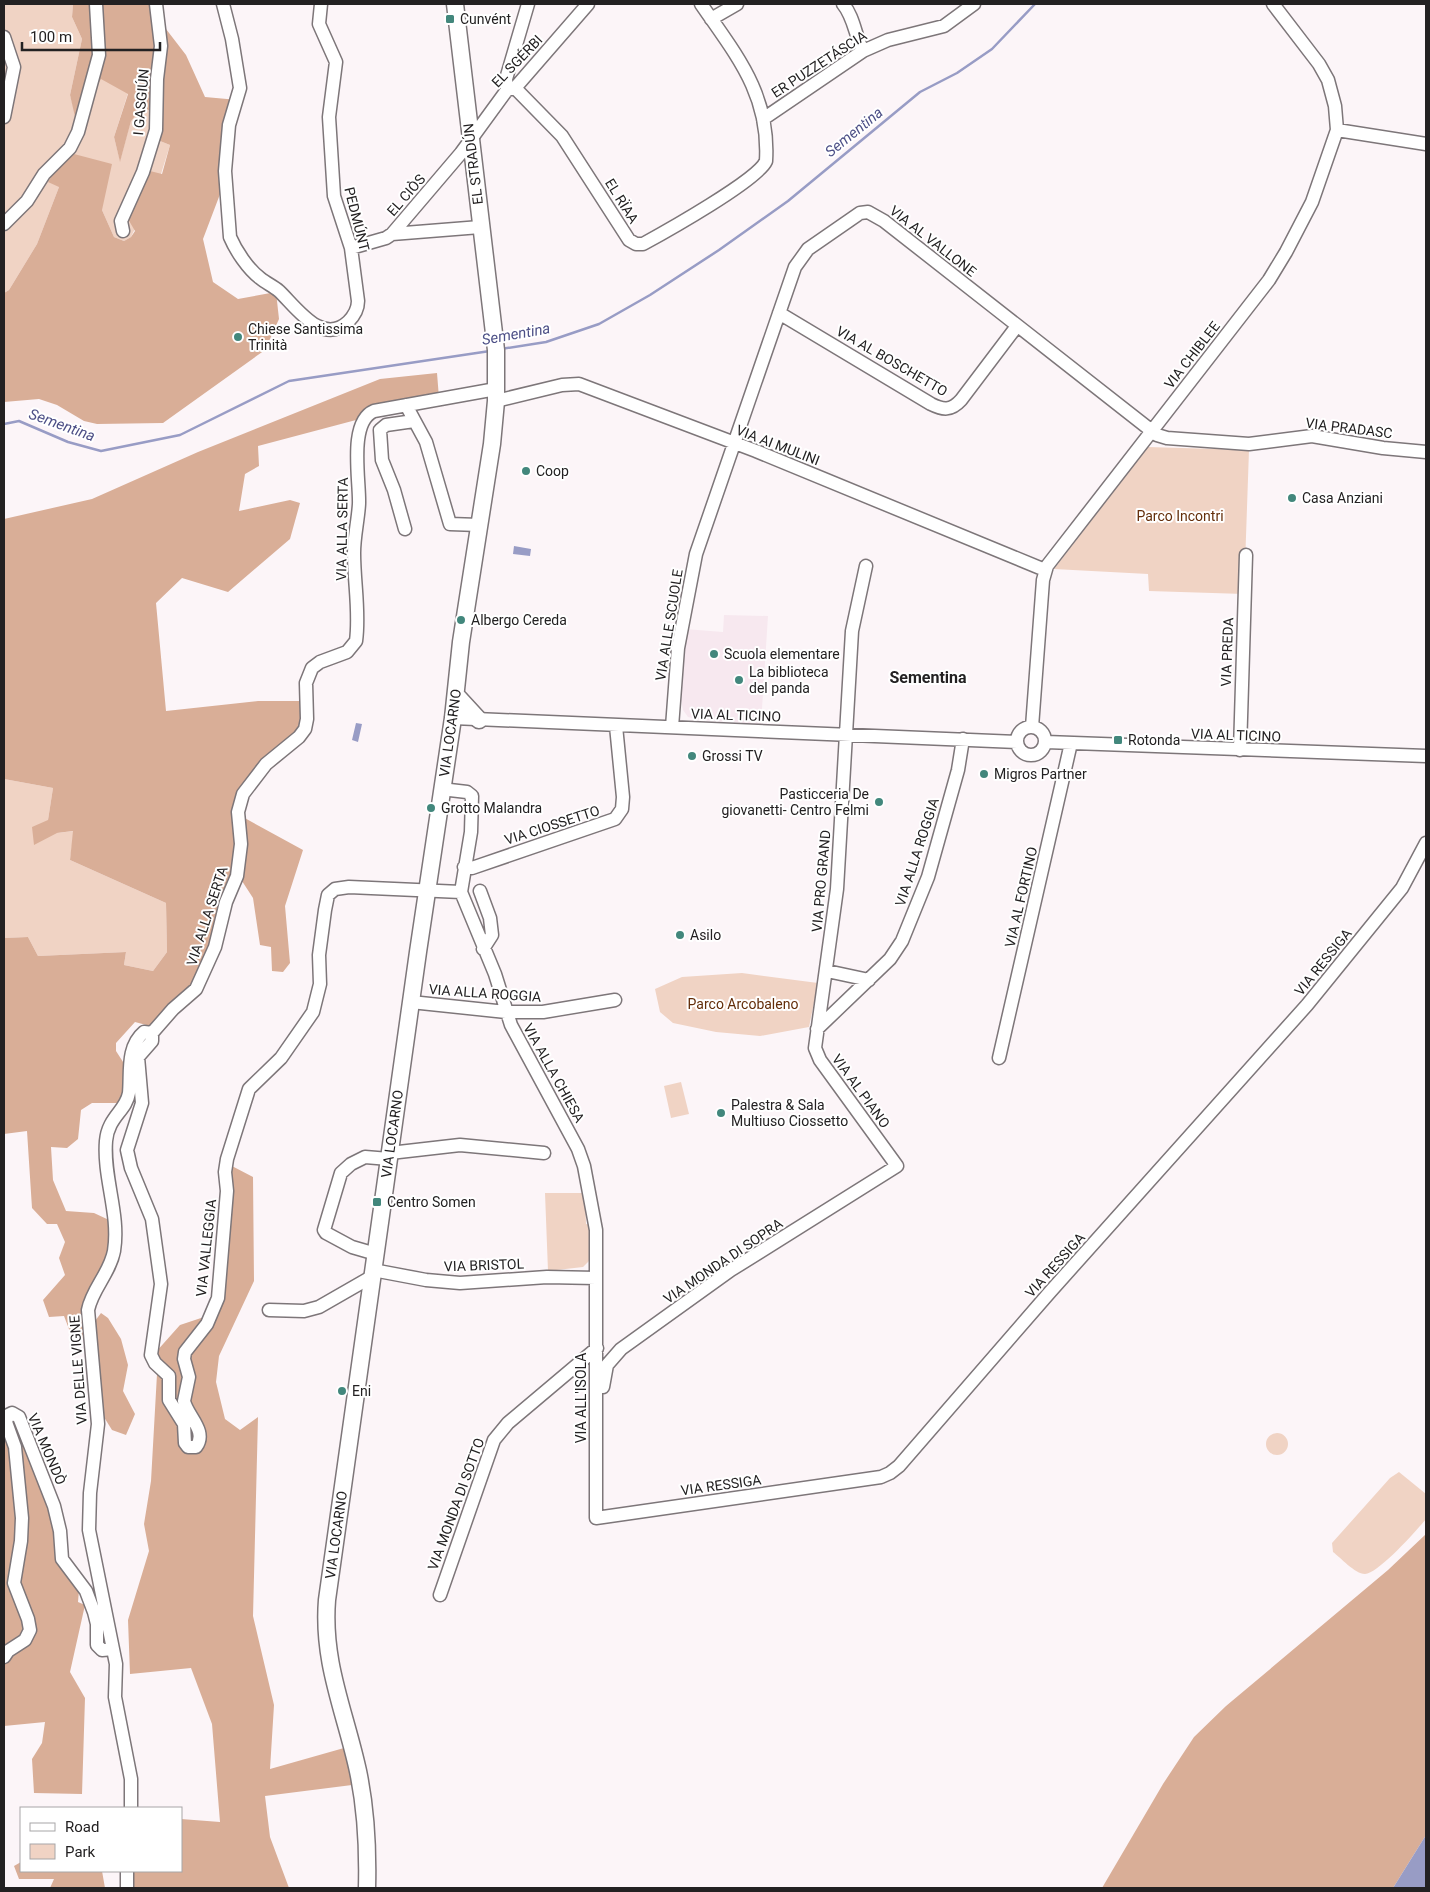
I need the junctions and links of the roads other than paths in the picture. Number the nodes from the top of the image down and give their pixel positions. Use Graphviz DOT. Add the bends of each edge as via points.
graph roads {
  1 [pos="96,4"];
  2 [pos="156,4"];
  3 [pos="222,4"];
  4 [pos="321,4"];
  5 [pos="455,4"];
  6 [pos="528,4"];
  7 [pos="588,4"];
  8 [pos="701,4"];
  9 [pos="737,4"];
  10 [pos="843,4"];
  11 [pos="974,4"];
  12 [pos="1273,4"];
  13 [pos="711,19"];
  14 [pos="4,37"];
  15 [pos="863,51"];
  16 [pos="511,89"];
  17 [pos="4,117"];
  18 [pos="763,119"];
  19 [pos="1337,130"];
  20 [pos="470,141"];
  21 [pos="1426,144"];
  22 [pos="4,224"];
  23 [pos="480,226"];
  24 [pos="123,232"];
  25 [pos="392,234"];
  26 [pos="351,248"];
  27 [pos="779,313"];
  28 [pos="1017,326"];
  29 [pos="496,389"];
  30 [pos="406,405"];
  31 [pos="414,421"];
  32 [pos="1151,431"];
  33 [pos="734,444"];
  34 [pos="1426,452"];
  35 [pos="479,525"];
  36 [pos="405,529"];
  37 [pos="1246,555"];
  38 [pos="866,566"];
  39 [pos="1045,570"];
  40 [pos="456,695"];
  41 [pos="453,718"];
  42 [pos="479,720"];
  43 [pos="616,726"];
  44 [pos="1032,726"];
  45 [pos="672,727"];
  46 [pos="845,735"];
  47 [pos="963,740"];
  48 [pos="1017,742"];
  49 [pos="1046,742"];
  50 [pos="1071,744"];
  51 [pos="1240,750"];
  52 [pos="1426,756"];
  53 [pos="441,789"];
  54 [pos="1426,843"];
  55 [pos="464,867"];
  56 [pos="480,891"];
  57 [pos="426,892"];
  58 [pos="460,892"];
  59 [pos="483,949"];
  60 [pos="827,971"];
  61 [pos="869,980"];
  62 [pos="615,1000"];
  63 [pos="411,1002"];
  64 [pos="506,1012"];
  65 [pos="816,1029"];
  66 [pos="152,1033"];
  67 [pos="999,1058"];
  68 [pos="130,1069"];
  69 [pos="544,1153"];
  70 [pos="389,1156"];
  71 [pos="897,1166"];
  72 [pos="374,1267"];
  73 [pos="596,1278"];
  74 [pos="269,1310"];
  75 [pos="596,1348"];
  76 [pos="596,1402"];
  77 [pos="596,1518"];
  78 [pos="440,1595"];
  79 [pos="113,1649"];
  80 [pos="4,1657"];
  81 [pos="131,1807"];
  82 [pos="127,1872"];
  83 [pos="127,1888"];
  84 [pos="367,1888"];
  1 -- 22 [label="street" via="98,55 78,132 70,148 44,174 27,202"];
  2 -- 24 [label="street, I GASGIÚN" via="160,46 156,130 143,172 121,222"];
  3 -- 26 [label="street, PEDMÚNT" via="232,38 240,88 229,125 225,171 228,226 235,247 259,278 278,290 314,324 325,329 336,328 350,320 358,306"];
  4 -- 26 [label="street, PEDMÚNT" via="319,24 336,62 329,118 334,196"];
  5 -- 20 [label="main road, EL STRADÚN"];
  6 -- 16 [label="street" via="506,79"];
  7 -- 16 [label="street, EL SGÉRBI"];
  8 -- 13 [label="street"];
  9 -- 13 [label="street"];
  10 -- 15 [label="street"];
  11 -- 15 [label="street, ER PUZZETÁSCIA" via="944,26 888,40"];
  12 -- 19 [label="street, VIA CHIBLEE" via="1328,80"];
  13 -- 18 [label="street" via="750,77"];
  14 -- 17 [label="street" via="14,67"];
  15 -- 18 [label="street, ER PUZZETÁSCIA"];
  16 -- 18 [label="street, EL RÏAA" via="562,136 625,235 636,244 643,244 686,221 764,165"];
  16 -- 20 [label="street, EL SGÉRBI"];
  19 -- 21 [label="street"];
  19 -- 32 [label="street, VIA CHIBLEE" via="1312,202 1269,280"];
  20 -- 23 [label="main road, EL STRADÚN"];
  20 -- 25 [label="street, EL CIÒS"];
  23 -- 25 [label="street"];
  23 -- 29 [label="main road, EL STRADÚN" via="493,324"];
  25 -- 26 [label="street, EL CIÒS"];
  27 -- 28 [label="street, VIA AL BOSCHETTO" via="931,404 947,409 961,400"];
  27 -- 28 [label="street, VIA AL VALLONE" via="801,256 848,219 866,212 884,221"];
  27 -- 33 [label="street, VIA AL VALLONE"];
  28 -- 32 [label="street, VIA AL VALLONE"];
  29 -- 30 [label="street, VIA ALLA SERTA"];
  29 -- 33 [label="street, VIA AI MULINI" via="579,384"];
  29 -- 35 [label="main road, VIA LOCARNO" via="492,444"];
  30 -- 31 [label="street"];
  30 -- 66 [label="street, VIA ALLA SERTA" via="372,412 361,425 357,472 360,502 354,538 358,618 355,646 312,668 306,683 307,719 304,729 266,764 243,794 238,812 237,876 226,902 212,954 196,989 172,1009"];
  31 -- 35 [label="street" via="431,456 450,524"];
  31 -- 36 [label="street" via="386,425 380,430 382,460"];
  32 -- 34 [label="street, VIA PRADASC" via="1168,438 1249,444 1312,436"];
  32 -- 39 [label="street, VIA CHIBLEE"];
  33 -- 39 [label="street, VIA AI MULINI"];
  33 -- 45 [label="street, VIA ALLE SCUOLE" via="690,578 678,648"];
  35 -- 40 [label="main road, VIA LOCARNO"];
  37 -- 51 [label="street, VIA PREDA"];
  38 -- 46 [label="street, VIA PRO GRAND" via="852,631"];
  39 -- 44 [label="street"];
  40 -- 41 [label="main road, VIA LOCARNO"];
  40 -- 42 [label="main road"];
  41 -- 42 [label="street, VIA AL TICINO"];
  41 -- 53 [label="main road, VIA LOCARNO"];
  42 -- 43 [label="street, VIA AL TICINO"];
  43 -- 45 [label="street, VIA AL TICINO"];
  43 -- 55 [label="street, VIA CIOSSETTO" via="623,797 622,809 615,819 472,868"];
  44 -- 48 [label="street" via="1021,731"];
  44 -- 49 [label="street" via="1042,731"];
  45 -- 46 [label="street, VIA AL TICINO"];
  46 -- 47 [label="street, VIA AL TICINO"];
  46 -- 60 [label="street, VIA PRO GRAND" via="839,865"];
  47 -- 48 [label="street, VIA AL TICINO"];
  47 -- 61 [label="street, VIA ALLA ROGGIA" via="958,770 928,877 899,947"];
  48 -- 49 [label="street" via="1021,750 1032,755 1040,752"];
  49 -- 50 [label="street, VIA AL TICINO"];
  50 -- 51 [label="street, VIA AL TICINO"];
  50 -- 67 [label="street, VIA AL FORTINO"];
  51 -- 52 [label="street, VIA AL TICINO"];
  53 -- 55 [label="street" via="472,794 471,832"];
  53 -- 57 [label="main road, VIA LOCARNO"];
  54 -- 77 [label="street, VIA RESSIGA" via="1402,888 1307,1005 894,1471 881,1477"];
  55 -- 58 [label="street"];
  56 -- 59 [label="street" via="490,918 492,935"];
  57 -- 58 [label="street"];
  57 -- 63 [label="main road, VIA LOCARNO"];
  57 -- 66 [label="street, VIA VALLEGGIA" via="343,887 328,895 320,945 320,984 313,1012 282,1058 249,1089 225,1167 227,1191 218,1298 207,1324 186,1348 184,1356 189,1377 185,1405 195,1421 199,1436 199,1443 193,1448 186,1445 184,1424 169,1400 169,1376 151,1354 161,1284 152,1219 128,1157 128,1145 139,1120 142,1103 138,1057 152,1041"];
  58 -- 59 [label="street, VIA ALLA CHIESA"];
  59 -- 64 [label="street, VIA ALLA CHIESA" via="495,974"];
  60 -- 61 [label="street"];
  60 -- 65 [label="street, VIA PRO GRAND"];
  61 -- 65 [label="street, VIA ALLA ROGGIA"];
  62 -- 64 [label="street, VIA ALLA ROGGIA" via="553,1012"];
  63 -- 64 [label="street, VIA ALLA ROGGIA"];
  63 -- 70 [label="main road, VIA LOCARNO"];
  64 -- 73 [label="street, VIA ALLA CHIESA" via="535,1074 567,1126 584,1166 596,1222"];
  65 -- 71 [label="street, VIA AL PIANO" via="817,1056"];
  66 -- 68 [label="street, VIA ALLA SERTA" via="144,1032 136,1041"];
  68 -- 79 [label="street, VIA DELLE VIGNE" via="128,1097 110,1124 106,1144 116,1230 114,1252 88,1310 98,1424 89,1523"];
  69 -- 70 [label="street" via="460,1145"];
  70 -- 72 [label="main road, VIA LOCARNO"];
  70 -- 72 [label="street, VIA BRISTOL" via="365,1157 341,1173 324,1230 352,1247"];
  71 -- 76 [label="street, VIA MONDA DI SOPRA" via="731,1270 616,1352 605,1370 602,1397"];
  72 -- 73 [label="street, VIA BRISTOL" via="426,1280 460,1283 547,1277"];
  72 -- 74 [label="street" via="319,1307 304,1311"];
  72 -- 84 [label="main road, VIA LOCARNO" via="328,1589 326,1623 333,1681 362,1796 367,1839"];
  73 -- 75 [label="street, VIA ALL'ISOLA"];
  75 -- 76 [label="street, VIA ALL'ISOLA"];
  75 -- 78 [label="street, VIA MONDA DI SOTTO" via="508,1423 494,1440"];
  76 -- 77 [label="street, VIA ALL'ISOLA"];
  79 -- 80 [label="street, VIA MONDÒ" via="102,1650 96,1645 96,1619 88,1596 64,1564 51,1498 20,1420 12,1413 6,1422 15,1447 22,1523 14,1583 30,1630 25,1640"];
  79 -- 81 [label="street, VIA DELLE VIGNE" via="117,1669 115,1697 131,1779"];
  82 -- 83 [label="street"];
}
